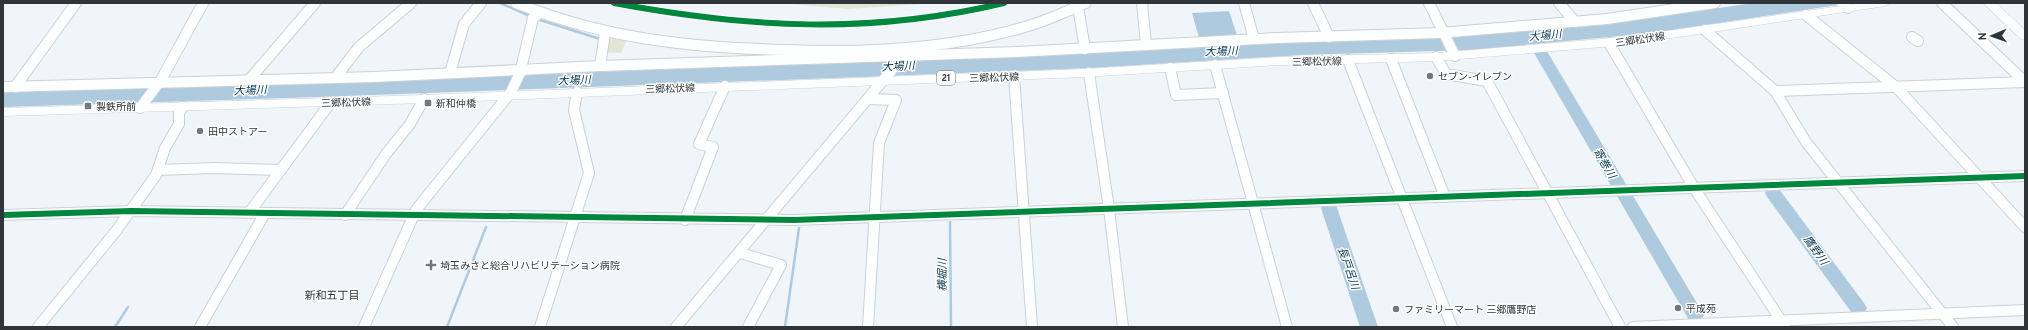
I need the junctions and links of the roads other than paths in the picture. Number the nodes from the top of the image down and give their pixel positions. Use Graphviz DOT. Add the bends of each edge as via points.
graph roads {
  1 [pos="76,3"];
  2 [pos="202,3"];
  3 [pos="315,3"];
  4 [pos="412,3"];
  5 [pos="481,3"];
  6 [pos="516,3"];
  7 [pos="1142,3"];
  8 [pos="1244,3"];
  9 [pos="1313,3"];
  10 [pos="1429,3"];
  11 [pos="1559,3"];
  12 [pos="1715,3"];
  13 [pos="1885,3"];
  14 [pos="1942,3"];
  15 [pos="1989,3"];
  16 [pos="1082,5"];
  17 [pos="1683,5"];
  18 [pos="1844,5"];
  19 [pos="540,14"];
  20 [pos="1806,15"];
  21 [pos="1574,22"];
  22 [pos="1704,30"];
  23 [pos="605,33"];
  24 [pos="1445,34"];
  25 [pos="2025,36"];
  26 [pos="1329,37"];
  27 [pos="1254,39"];
  28 [pos="1609,43"];
  29 [pos="1146,45"];
  30 [pos="910,48"];
  31 [pos="1085,49"];
  32 [pos="1454,54"];
  33 [pos="1436,57"];
  34 [pos="902,58"];
  35 [pos="1391,59"];
  36 [pos="1348,60"];
  37 [pos="1215,65"];
  38 [pos="600,66"];
  39 [pos="1170,68"];
  40 [pos="520,72"];
  41 [pos="450,73"];
  42 [pos="1089,73"];
  43 [pos="1014,76"];
  44 [pos="335,78"];
  45 [pos="884,79"];
  46 [pos="249,80"];
  47 [pos="2025,82"];
  48 [pos="159,83"];
  49 [pos="725,86"];
  50 [pos="3,87"];
  51 [pos="15,87"];
  52 [pos="1896,87"];
  53 [pos="1775,91"];
  54 [pos="577,92"];
  55 [pos="1223,93"];
  56 [pos="509,94"];
  57 [pos="424,99"];
  58 [pos="868,99"];
  59 [pos="331,102"];
  60 [pos="142,105"];
  61 [pos="183,107"];
  62 [pos="3,112"];
  63 [pos="158,170"];
  64 [pos="281,170"];
  65 [pos="2025,176"];
  66 [pos="1980,178"];
  67 [pos="1839,183"];
  68 [pos="1694,188"];
  69 [pos="1548,193"];
  70 [pos="1445,197"];
  71 [pos="1400,198"];
  72 [pos="1253,204"];
  73 [pos="1109,209"];
  74 [pos="131,211"];
  75 [pos="1024,212"];
  76 [pos="249,213"];
  77 [pos="265,213"];
  78 [pos="3,215"];
  79 [pos="345,215"];
  80 [pos="414,215"];
  81 [pos="875,217"];
  82 [pos="574,218"];
  83 [pos="685,220"];
  84 [pos="766,220"];
  85 [pos="2025,227"];
  86 [pos="740,253"];
  87 [pos="2025,310"];
  88 [pos="1943,315"];
  89 [pos="1783,324"];
  90 [pos="38,327"];
  91 [pos="200,327"];
  92 [pos="364,327"];
  93 [pos="540,327"];
  94 [pos="676,327"];
  95 [pos="748,327"];
  96 [pos="868,327"];
  97 [pos="1032,327"];
  98 [pos="1123,327"];
  99 [pos="1287,327"];
  100 [pos="1452,327"];
  101 [pos="1620,327"];
  102 [pos="1633,327"];
  103 [pos="1953,327"];
  1 -- 51 [label="street"];
  2 -- 48 [label="street"];
  3 -- 46 [label="street"];
  4 -- 44 [label="street" via="358,47"];
  5 -- 41 [label="street" via="464,24"];
  6 -- 19 [label="street"];
  7 -- 29 [label="street"];
  8 -- 27 [label="street"];
  9 -- 26 [label="street"];
  10 -- 24 [label="street"];
  11 -- 21 [label="street"];
  12 -- 17 [label="street"];
  13 -- 18 [label="main road, 三郷松伏線 / 21"];
  14 -- 47 [label="street"];
  15 -- 25 [label="main road"];
  16 -- 30 [label="street" via="1035,25 966,41"];
  16 -- 31 [label="street"];
  17 -- 21 [label="street" via="1607,19"];
  18 -- 20 [label="main road, 三郷松伏線 / 21"];
  19 -- 23 [label="street"];
  19 -- 40 [label="street" via="533,18"];
  20 -- 22 [label="main road, 三郷松伏線 / 21"];
  20 -- 52 [label="street"];
  21 -- 24 [label="street"];
  22 -- 28 [label="main road, 三郷松伏線 / 21"];
  22 -- 53 [label="street"];
  23 -- 30 [label="street" via="661,43 731,49 839,51"];
  23 -- 38 [label="street"];
  24 -- 26 [label="street"];
  24 -- 32 [label="street"];
  26 -- 27 [label="street"];
  27 -- 29 [label="street"];
  28 -- 32 [label="main road, 三郷松伏線 / 21"];
  28 -- 68 [label="street"];
  29 -- 31 [label="street"];
  30 -- 34 [label="street"];
  31 -- 34 [label="street"];
  32 -- 33 [label="main road, 三郷松伏線 / 21"];
  33 -- 35 [label="main road, 三郷松伏線 / 21"];
  33 -- 69 [label="street" via="1446,74 1487,81"];
  34 -- 38 [label="street"];
  34 -- 45 [label="street"];
  35 -- 36 [label="main road, 三郷松伏線 / 21"];
  35 -- 70 [label="street"];
  36 -- 37 [label="main road, 三郷松伏線 / 21"];
  36 -- 71 [label="street"];
  37 -- 39 [label="main road, 三郷松伏線 / 21"];
  37 -- 55 [label="street"];
  38 -- 40 [label="street"];
  39 -- 42 [label="main road, 三郷松伏線 / 21"];
  39 -- 55 [label="street" via="1176,95"];
  40 -- 41 [label="street"];
  40 -- 56 [label="street"];
  41 -- 44 [label="street"];
  42 -- 43 [label="main road, 三郷松伏線 / 21"];
  42 -- 73 [label="street"];
  43 -- 45 [label="main road, 三郷松伏線 / 21"];
  43 -- 75 [label="street"];
  44 -- 46 [label="street"];
  45 -- 49 [label="main road, 三郷松伏線 / 21"];
  45 -- 58 [label="street"];
  46 -- 48 [label="street"];
  47 -- 52 [label="street"];
  48 -- 51 [label="street"];
  48 -- 60 [label="street"];
  49 -- 54 [label="main road, 三郷松伏線 / 21"];
  49 -- 83 [label="street" via="699,144 713,147"];
  50 -- 51 [label="street"];
  52 -- 53 [label="street"];
  52 -- 66 [label="street"];
  53 -- 67 [label="street" via="1806,142"];
  54 -- 56 [label="main road, 三郷松伏線 / 21"];
  54 -- 82 [label="street" via="574,110 589,173"];
  55 -- 72 [label="street"];
  56 -- 57 [label="main road, 三郷松伏線 / 21"];
  56 -- 80 [label="street"];
  57 -- 59 [label="main road, 三郷松伏線 / 21"];
  57 -- 79 [label="street" via="410,124 381,161"];
  58 -- 81 [label="street" via="896,100 879,142"];
  58 -- 84 [label="street"];
  59 -- 61 [label="main road, 三郷松伏線 / 21"];
  59 -- 64 [label="street"];
  60 -- 61 [label="main road, 三郷松伏線 / 21"];
  60 -- 62 [label="main road, 三郷松伏線 / 21"];
  61 -- 63 [label="street" via="179,112 179,124 165,148"];
  63 -- 64 [label="street"];
  63 -- 74 [label="street"];
  64 -- 76 [label="street"];
  65 -- 66 [label="street"];
  66 -- 67 [label="street"];
  66 -- 85 [label="street"];
  67 -- 68 [label="street"];
  67 -- 88 [label="street"];
  68 -- 69 [label="street"];
  68 -- 89 [label="street"];
  69 -- 70 [label="street"];
  69 -- 101 [label="street"];
  70 -- 71 [label="street"];
  71 -- 72 [label="street"];
  71 -- 100 [label="street"];
  72 -- 73 [label="street"];
  72 -- 99 [label="street"];
  73 -- 75 [label="street"];
  73 -- 98 [label="street"];
  74 -- 76 [label="street"];
  74 -- 78 [label="street"];
  74 -- 90 [label="street"];
  75 -- 81 [label="street"];
  75 -- 97 [label="street"];
  76 -- 77 [label="street"];
  77 -- 79 [label="street"];
  77 -- 91 [label="street"];
  79 -- 80 [label="street"];
  80 -- 82 [label="street"];
  80 -- 92 [label="street"];
  81 -- 84 [label="street"];
  81 -- 96 [label="street"];
  82 -- 83 [label="street"];
  82 -- 93 [label="street"];
  83 -- 84 [label="street"];
  84 -- 86 [label="street"];
  86 -- 94 [label="street"];
  86 -- 95 [label="street" via="781,265"];
  87 -- 88 [label="street"];
  88 -- 89 [label="street"];
  88 -- 103 [label="street"];
  89 -- 102 [label="street"];
}
